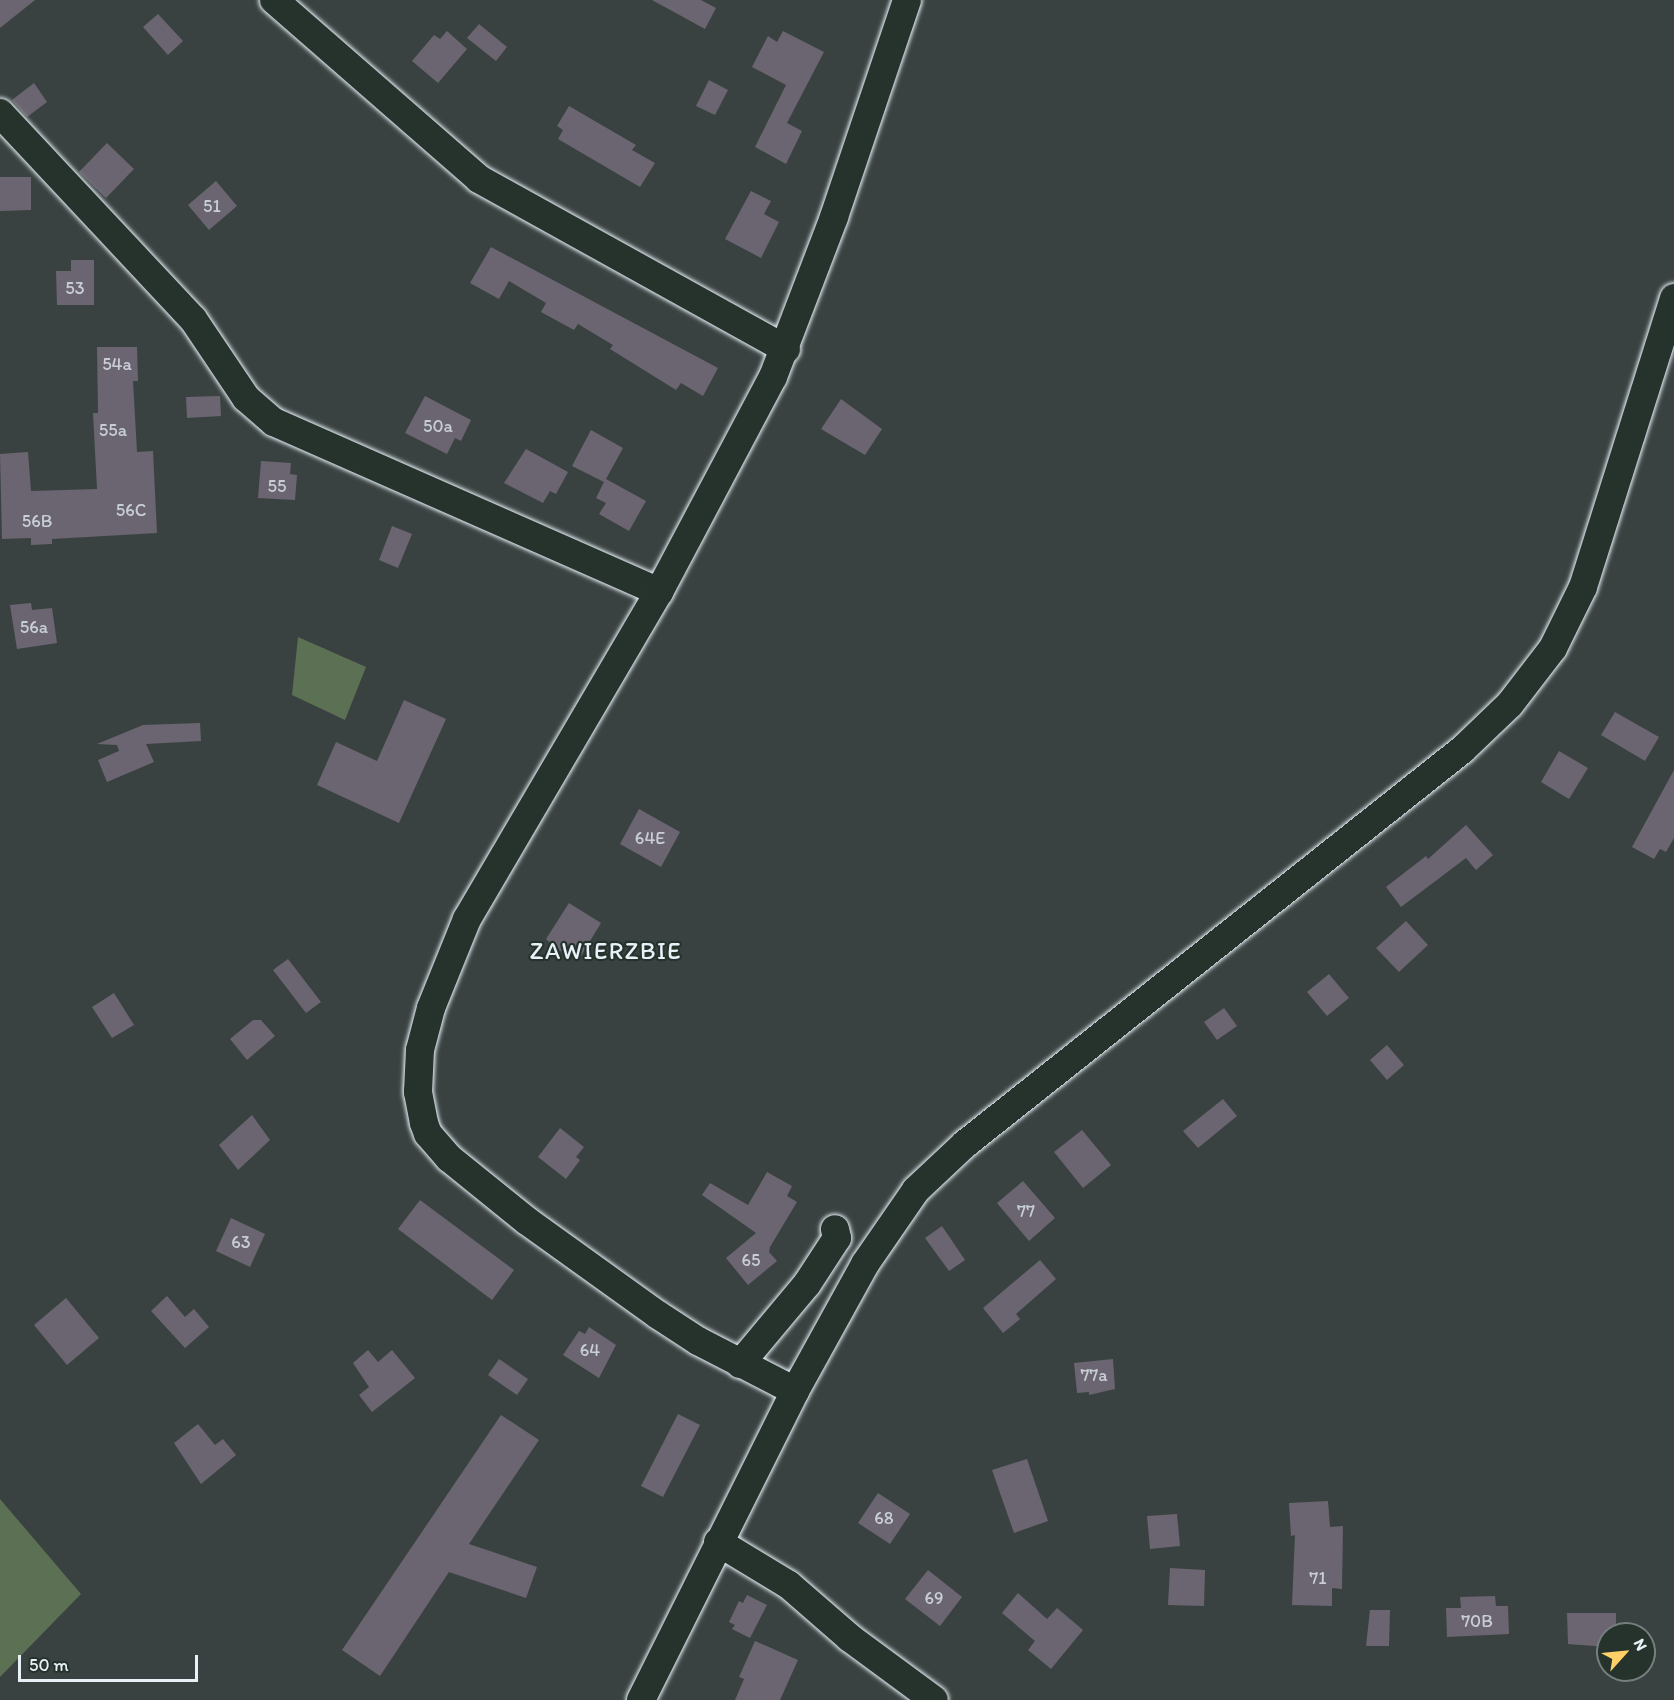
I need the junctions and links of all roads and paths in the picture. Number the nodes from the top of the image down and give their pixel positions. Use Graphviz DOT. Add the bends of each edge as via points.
graph roads {
  1 [pos="274,0"];
  2 [pos="907,0"];
  3 [pos="0,113"];
  4 [pos="1674,298"];
  5 [pos="786,349"];
  6 [pos="659,592"];
  7 [pos="835,1229"];
  8 [pos="740,1365"];
  9 [pos="795,1391"];
  10 [pos="718,1542"];
  11 [pos="641,1700"];
  12 [pos="934,1700"];
  1 -- 5 [label="street" via="480,179"];
  2 -- 5 [label="street"];
  3 -- 6 [label="street" via="193,320 246,398 274,422"];
  4 -- 9 [label="street" via="1583,587 1553,648 1510,704 1462,750 964,1144 916,1190 865,1264"];
  5 -- 6 [label="street"];
  6 -- 8 [label="street" via="467,920 431,1008 420,1050 418,1092 428,1134 473,1178 658,1315"];
  7 -- 8 [label="street" via="837,1238 807,1284"];
  8 -- 9 [label="street"];
  9 -- 10 [label="street"];
  10 -- 11 [label="street"];
  10 -- 12 [label="street" via="789,1585 850,1638"];
}
